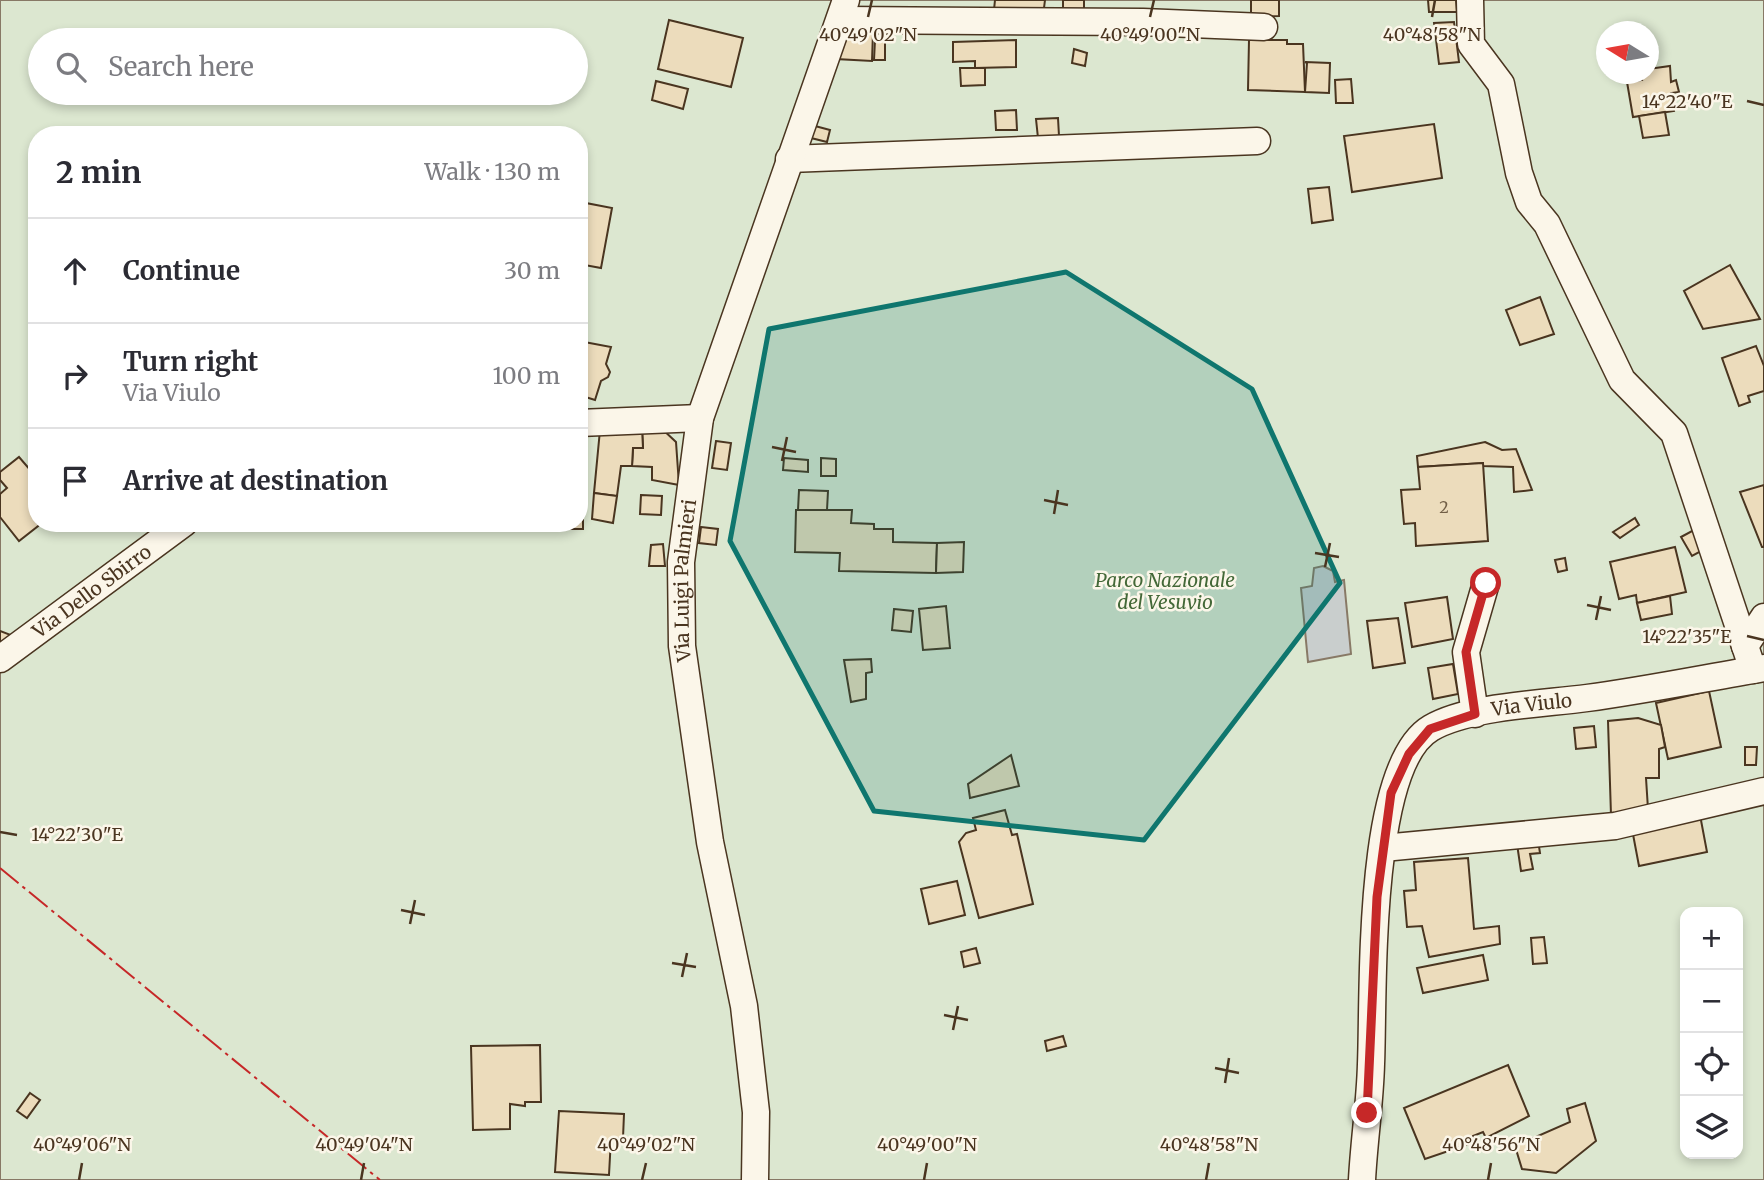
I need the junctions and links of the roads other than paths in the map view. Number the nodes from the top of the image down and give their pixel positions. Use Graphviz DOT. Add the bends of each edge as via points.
graph roads {
  1 [pos="1470,0"];
  2 [pos="844,10"];
  3 [pos="1264,27"];
  4 [pos="1257,141"];
  5 [pos="789,159"];
  6 [pos="700,418"];
  7 [pos="588,423"];
  8 [pos="172,532"];
  9 [pos="1486,583"];
  10 [pos="1764,617"];
  11 [pos="0,659"];
  12 [pos="1754,661"];
  13 [pos="1475,714"];
  14 [pos="1764,791"];
  15 [pos="1382,848"];
  16 [pos="755,1180"];
  17 [pos="1362,1180"];
  1 -- 12 [label="street" via="1471,44 1500,84 1529,202 1548,224 1622,380 1674,433"];
  2 -- 3 [label="street"];
  2 -- 5 [label="street, Via Luigi Palmieri"];
  4 -- 5 [label="street"];
  5 -- 6 [label="street, Via Luigi Palmieri"];
  6 -- 7 [label="street"];
  6 -- 16 [label="street, Via Luigi Palmieri" via="681,562 682,646 710,842 744,1006 756,1112"];
  8 -- 11 [label="street, Via Dello Sbirro"];
  9 -- 13 [label="street" via="1466,652"];
  10 -- 12 [label="street"];
  12 -- 13 [label="street, Via Viulo" via="1657,688"];
  13 -- 15 [label="street, Via Viulo" via="1430,729 1409,754 1391,793"];
  14 -- 15 [label="street" via="1615,826"];
  15 -- 17 [label="street, Via Viulo"];
}
